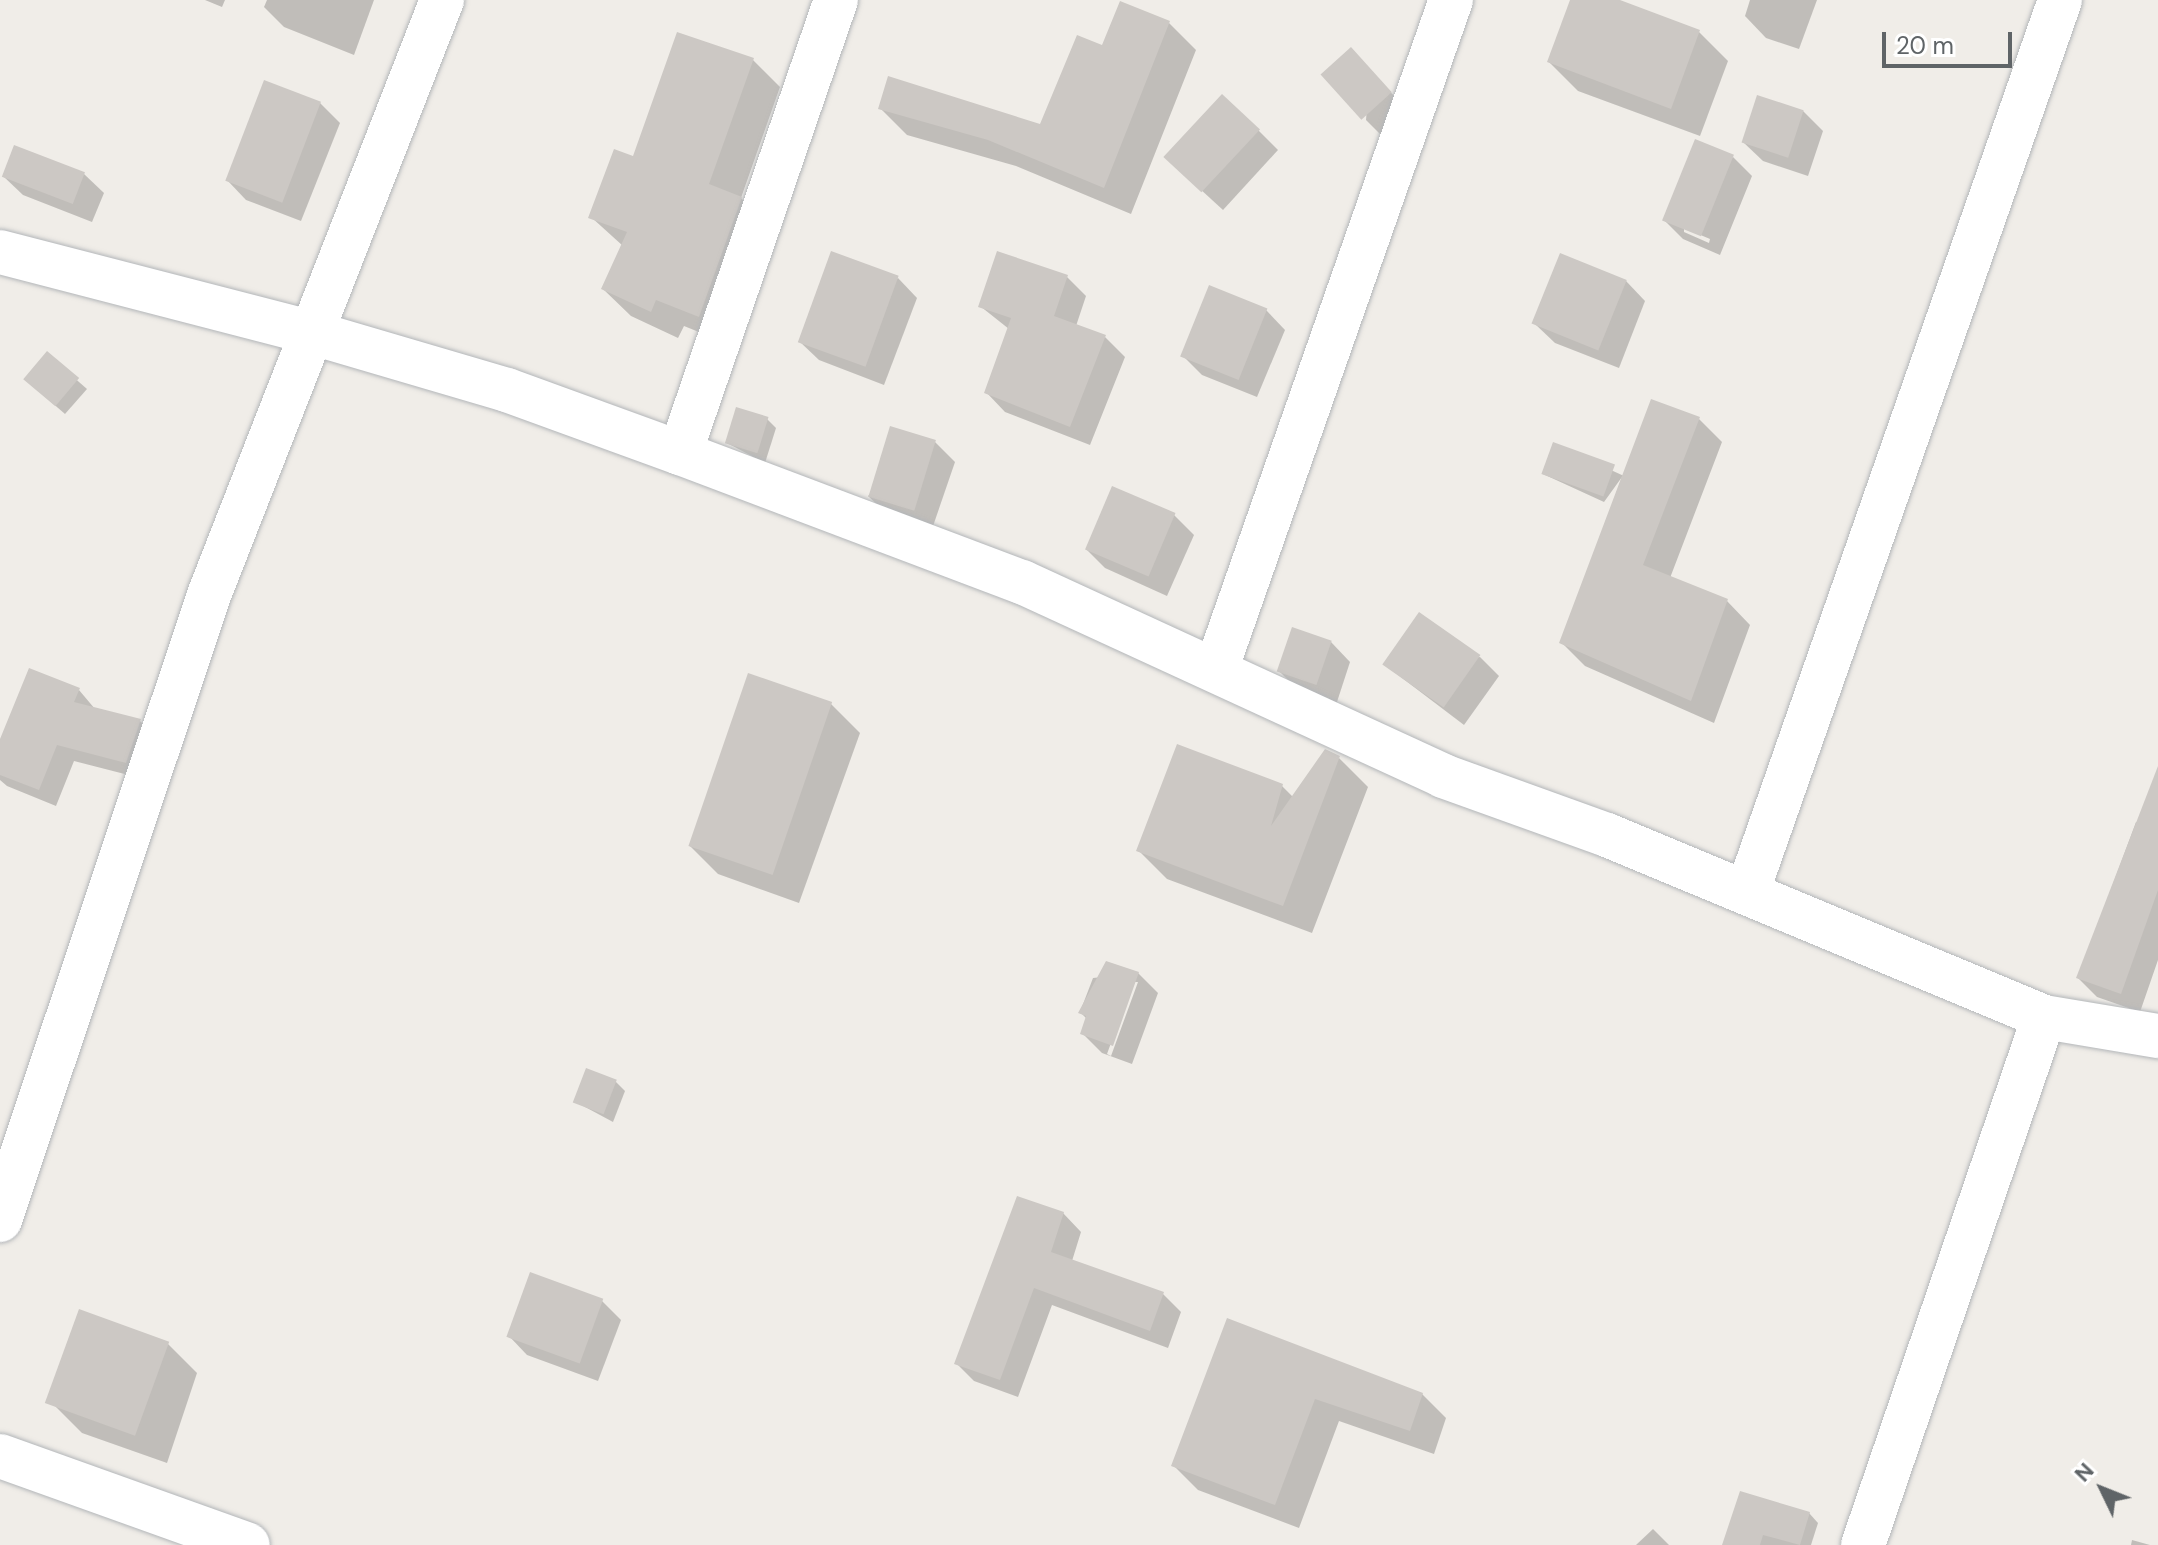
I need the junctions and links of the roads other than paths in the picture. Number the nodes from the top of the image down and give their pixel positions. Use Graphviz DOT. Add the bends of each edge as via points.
graph roads {
  1 [pos="442,0"];
  2 [pos="836,0"];
  3 [pos="1451,0"];
  4 [pos="2060,0"];
  5 [pos="0,252"];
  6 [pos="310,332"];
  7 [pos="680,453"];
  8 [pos="1217,667"];
  9 [pos="1747,893"];
  10 [pos="2044,1017"];
  11 [pos="2158,1036"];
  12 [pos="0,1220"];
  13 [pos="0,1456"];
  14 [pos="248,1545"];
  15 [pos="1863,1545"];
  1 -- 6 [label="street"];
  2 -- 7 [label="street"];
  3 -- 8 [label="street"];
  4 -- 9 [label="street"];
  5 -- 6 [label="street"];
  6 -- 7 [label="street" via="507,390"];
  6 -- 12 [label="street" via="209,595"];
  7 -- 8 [label="street" via="1022,582"];
  8 -- 9 [label="street" via="1443,776"];
  9 -- 10 [label="street"];
  10 -- 11 [label="street"];
  10 -- 15 [label="street"];
  13 -- 14 [label="street"];
}
